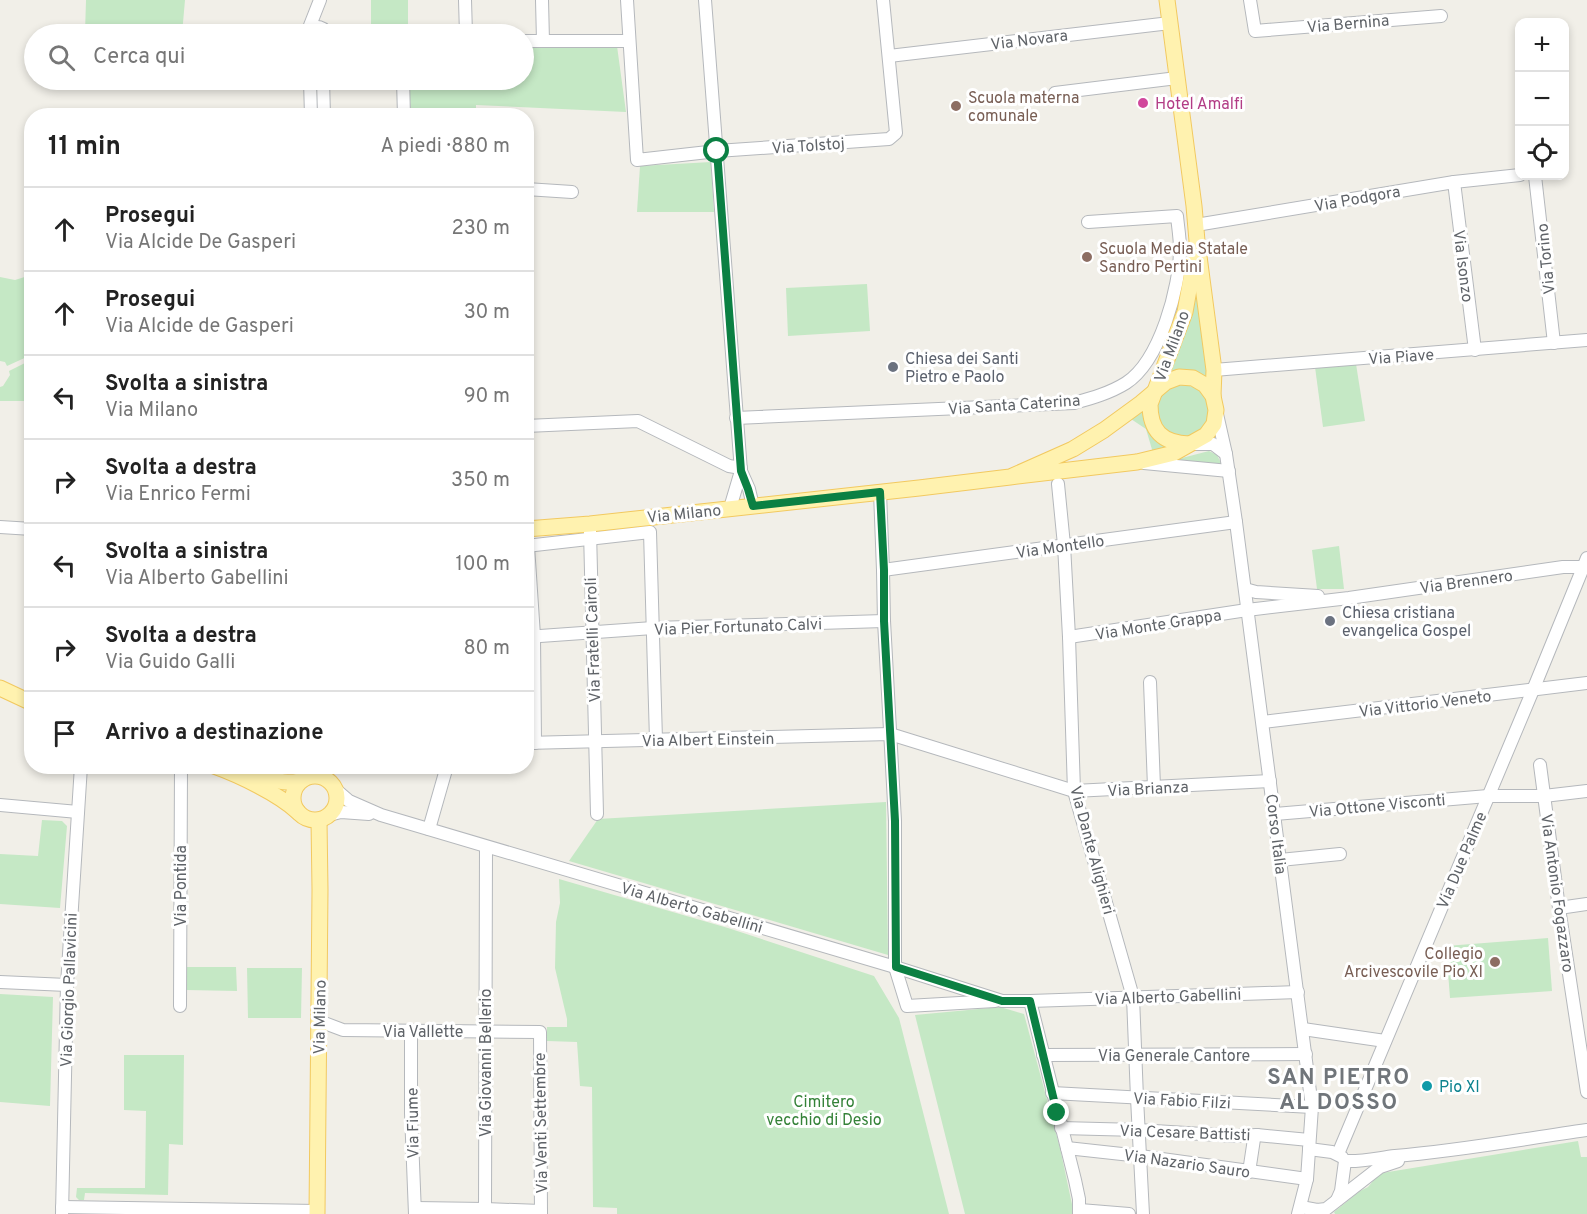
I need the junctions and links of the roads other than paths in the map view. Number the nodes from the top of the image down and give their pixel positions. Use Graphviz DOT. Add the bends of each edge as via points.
graph roads {
  1 [pos="320,0"];
  2 [pos="465,0"];
  3 [pos="542,0"];
  4 [pos="627,0"];
  5 [pos="705,0"];
  6 [pos="883,0"];
  7 [pos="1167,0"];
  8 [pos="1250,0"];
  9 [pos="1441,16"];
  10 [pos="1170,23"];
  11 [pos="310,24"];
  12 [pos="325,24"];
  13 [pos="466,24"];
  14 [pos="534,41"];
  15 [pos="543,41"];
  16 [pos="629,41"];
  17 [pos="889,56"];
  18 [pos="1177,78"];
  19 [pos="310,90"];
  20 [pos="323,90"];
  21 [pos="403,90"];
  22 [pos="1055,93"];
  23 [pos="311,108"];
  24 [pos="324,108"];
  25 [pos="404,108"];
  26 [pos="717,151"];
  27 [pos="1515,176"];
  28 [pos="1535,180"];
  29 [pos="1454,182"];
  30 [pos="534,190"];
  31 [pos="572,192"];
  32 [pos="1088,222"];
  33 [pos="1196,233"];
  34 [pos="1587,340"];
  35 [pos="1554,343"];
  36 [pos="1475,350"];
  37 [pos="1214,370"];
  38 [pos="1156,390"];
  39 [pos="1215,403"];
  40 [pos="736,418"];
  41 [pos="534,426"];
  42 [pos="1189,444"];
  43 [pos="1226,454"];
  44 [pos="1134,462"];
  45 [pos="741,469"];
  46 [pos="1228,471"];
  47 [pos="1010,477"];
  48 [pos="1058,484"];
  49 [pos="880,492"];
  50 [pos="753,506"];
  51 [pos="730,508"];
  52 [pos="1236,522"];
  53 [pos="0,527"];
  54 [pos="24,528"];
  55 [pos="590,531"];
  56 [pos="534,535"];
  57 [pos="1064,545"];
  58 [pos="1586,563"];
  59 [pos="884,570"];
  60 [pos="1245,590"];
  61 [pos="1349,598"];
  62 [pos="1247,610"];
  63 [pos="884,621"];
  64 [pos="653,628"];
  65 [pos="592,632"];
  66 [pos="534,636"];
  67 [pos="1069,638"];
  68 [pos="1150,682"];
  69 [pos="1587,683"];
  70 [pos="0,688"];
  71 [pos="1533,690"];
  72 [pos="24,699"];
  73 [pos="1263,722"];
  74 [pos="890,734"];
  75 [pos="656,740"];
  76 [pos="595,742"];
  77 [pos="534,743"];
  78 [pos="1540,765"];
  79 [pos="80,774"];
  80 [pos="181,774"];
  81 [pos="235,774"];
  82 [pos="307,774"];
  83 [pos="329,774"];
  84 [pos="445,774"];
  85 [pos="240,776"];
  86 [pos="303,780"];
  87 [pos="1270,781"];
  88 [pos="334,788"];
  89 [pos="1154,788"];
  90 [pos="1074,791"];
  91 [pos="1587,791"];
  92 [pos="1488,796"];
  93 [pos="1544,796"];
  94 [pos="0,806"];
  95 [pos="78,812"];
  96 [pos="300,814"];
  97 [pos="597,814"];
  98 [pos="1275,814"];
  99 [pos="381,815"];
  100 [pos="324,818"];
  101 [pos="429,830"];
  102 [pos="486,847"];
  103 [pos="1340,854"];
  104 [pos="1280,860"];
  105 [pos="1587,904"];
  106 [pos="1559,908"];
  107 [pos="896,967"];
  108 [pos="0,982"];
  109 [pos="67,985"];
  110 [pos="1298,992"];
  111 [pos="1133,998"];
  112 [pos="1002,1001"];
  113 [pos="1030,1001"];
  114 [pos="180,1006"];
  115 [pos="319,1021"];
  116 [pos="1303,1029"];
  117 [pos="343,1030"];
  118 [pos="411,1031"];
  119 [pos="485,1032"];
  120 [pos="540,1032"];
  121 [pos="319,1038"];
  122 [pos="1384,1041"];
  123 [pos="1305,1054"];
  124 [pos="1042,1055"];
  125 [pos="1136,1056"];
  126 [pos="1587,1092"];
  127 [pos="1052,1093"];
  128 [pos="1137,1098"];
  129 [pos="1312,1107"];
  130 [pos="1061,1128"];
  131 [pos="1138,1130"];
  132 [pos="1587,1130"];
  133 [pos="1257,1135"];
  134 [pos="1309,1144"];
  135 [pos="1067,1148"];
  136 [pos="1422,1155"];
  137 [pos="1140,1156"];
  138 [pos="1341,1157"];
  139 [pos="1249,1172"];
  140 [pos="1307,1179"];
  141 [pos="1330,1208"];
  142 [pos="486,1209"];
  143 [pos="62,1210"];
  144 [pos="1300,1210"];
  145 [pos="415,1211"];
  146 [pos="317,1212"];
  147 [pos="541,1212"];
  148 [pos="1079,1212"];
  149 [pos="1129,1214"];
  150 [pos="1143,1214"];
  1 -- 11 [label="street"];
  1 -- 12 [label="street"];
  2 -- 13 [label="street"];
  3 -- 15 [label="street"];
  4 -- 16 [label="street"];
  5 -- 26 [label="street"];
  6 -- 17 [label="street"];
  7 -- 10 [label="main road, Via Milano"];
  8 -- 9 [label="street, Via Bernina" via="1255,31"];
  10 -- 17 [label="street, Via Novara"];
  10 -- 18 [label="main road, Via Milano"];
  14 -- 15 [label="street"];
  15 -- 16 [label="street"];
  16 -- 26 [label="street, Via Tolstoj" via="637,160"];
  17 -- 26 [label="street, Via Tolstoj" via="896,134 889,139"];
  18 -- 22 [label="street"];
  18 -- 33 [label="main road, Via Milano"];
  19 -- 23 [label="street"];
  20 -- 24 [label="street"];
  21 -- 25 [label="street"];
  26 -- 40 [label="street"];
  27 -- 29 [label="street, Via Podgora"];
  28 -- 35 [label="street, Via Torino"];
  29 -- 33 [label="street, Via Podgora"];
  29 -- 36 [label="street, Via Isonzo"];
  30 -- 31 [label="street"];
  32 -- 40 [label="street, Via Santa Caterina" via="1177,216 1180,249 1172,301 1145,366 1128,382 1104,395 1074,403"];
  33 -- 37 [label="main road, Via Milano"];
  33 -- 38 [label="main road, Via Milano" via="1185,312"];
  34 -- 35 [label="street, Via Piave"];
  35 -- 36 [label="street, Via Piave"];
  36 -- 37 [label="street, Via Piave"];
  37 -- 39 [label="main road, Via Milano"];
  38 -- 39 [label="main road" via="1179,377 1193,378 1205,385"];
  38 -- 42 [label="main road" via="1150,404 1150,418 1156,430 1166,440"];
  38 -- 47 [label="main road, Via Milano" via="1073,449"];
  39 -- 42 [label="main road" via="1214,424 1206,435"];
  39 -- 43 [label="street, Corso Italia"];
  40 -- 45 [label="street"];
  41 -- 45 [label="street" via="638,421"];
  42 -- 43 [label="street" via="1213,444"];
  42 -- 44 [label="main road, Via Milano" via="1174,453"];
  43 -- 46 [label="street, Corso Italia"];
  44 -- 46 [label="street"];
  44 -- 47 [label="main road, Via Milano"];
  45 -- 50 [label="street"];
  45 -- 51 [label="street"];
  46 -- 52 [label="street, Corso Italia"];
  47 -- 49 [label="main road, Via Milano"];
  48 -- 57 [label="street, Via Dante Alighieri"];
  49 -- 50 [label="main road, Via Milano"];
  49 -- 59 [label="street"];
  50 -- 51 [label="main road, Via Milano"];
  51 -- 55 [label="main road, Via Milano"];
  52 -- 57 [label="street, Via Montello"];
  52 -- 60 [label="street, Corso Italia"];
  53 -- 54 [label="street"];
  55 -- 56 [label="main road, Via Milano"];
  55 -- 64 [label="street" via="650,532"];
  55 -- 65 [label="street, Via Fratelli Cairoli"];
  57 -- 59 [label="street, Via Montello"];
  57 -- 67 [label="street, Via Dante Alighieri"];
  58 -- 61 [label="street, Via Brennero"];
  58 -- 71 [label="street, Via Due Palme"];
  59 -- 63 [label="street"];
  60 -- 61 [label="street, Via Brennero"];
  60 -- 62 [label="street, Corso Italia"];
  61 -- 62 [label="street, Via Brennero"];
  62 -- 67 [label="street, Via Monte Grappa"];
  62 -- 73 [label="street, Corso Italia"];
  63 -- 64 [label="street, Via Pier Fortunato Calvi"];
  63 -- 74 [label="street"];
  64 -- 65 [label="street, Via Pier Fortunato Calvi"];
  64 -- 75 [label="street"];
  65 -- 66 [label="street, Via Pier Fortunato Calvi"];
  65 -- 76 [label="street, Via Fratelli Cairoli"];
  67 -- 90 [label="street, Via Dante Alighieri"];
  68 -- 89 [label="street"];
  69 -- 71 [label="street, Via Vittorio Veneto"];
  70 -- 72 [label="main road"];
  71 -- 73 [label="street, Via Vittorio Veneto"];
  71 -- 92 [label="street, Via Due Palme"];
  73 -- 87 [label="street, Corso Italia"];
  74 -- 75 [label="street, Via Albert Einstein"];
  74 -- 90 [label="street, Via Brianza"];
  74 -- 107 [label="street"];
  75 -- 76 [label="street, Via Albert Einstein"];
  76 -- 77 [label="street, Via Albert Einstein"];
  76 -- 97 [label="street, Via Fratelli Cairoli"];
  78 -- 93 [label="street, Via Antonio Fogazzaro"];
  79 -- 95 [label="street, Via Giorgio Pallavicini"];
  80 -- 114 [label="street, Via Pontida"];
  81 -- 85 [label="main road"];
  82 -- 86 [label="main road"];
  83 -- 88 [label="main road"];
  84 -- 101 [label="street"];
  85 -- 86 [label="main road" via="284,782"];
  85 -- 96 [label="main road"];
  86 -- 88 [label="main road" via="320,777"];
  86 -- 96 [label="main road" via="293,796"];
  87 -- 89 [label="street, Via Brianza"];
  87 -- 98 [label="street, Corso Italia"];
  88 -- 99 [label="street, Via Alberto Gabellini" via="350,801"];
  88 -- 100 [label="main road" via="336,804"];
  89 -- 90 [label="street, Via Brianza"];
  90 -- 111 [label="street, Via Dante Alighieri"];
  91 -- 93 [label="street, Via Ottone Visconti"];
  92 -- 93 [label="street, Via Ottone Visconti"];
  92 -- 98 [label="street, Via Ottone Visconti"];
  92 -- 122 [label="street, Via Due Palme"];
  93 -- 106 [label="street, Via Antonio Fogazzaro"];
  94 -- 95 [label="street"];
  95 -- 109 [label="street, Via Giorgio Pallavicini"];
  96 -- 100 [label="main road" via="310,820"];
  98 -- 104 [label="street, Corso Italia"];
  99 -- 100 [label="street, Via Alberto Gabellini" via="337,812"];
  99 -- 101 [label="street, Via Alberto Gabellini"];
  100 -- 115 [label="main road, Via Milano"];
  101 -- 102 [label="street, Via Alberto Gabellini"];
  102 -- 107 [label="street, Via Alberto Gabellini"];
  102 -- 119 [label="street, Via Giovanni Bellerio"];
  103 -- 104 [label="street"];
  104 -- 110 [label="street, Corso Italia"];
  105 -- 106 [label="street"];
  106 -- 126 [label="street, Via Antonio Fogazzaro"];
  107 -- 112 [label="street, Via Alberto Gabellini"];
  107 -- 112 [label="street, Via Alberto Gabellini" via="907,1006"];
  108 -- 109 [label="street"];
  109 -- 143 [label="street, Via Giorgio Pallavicini"];
  110 -- 111 [label="street, Via Alberto Gabellini"];
  110 -- 116 [label="street, Corso Italia"];
  111 -- 113 [label="street, Via Alberto Gabellini"];
  111 -- 125 [label="street, Via Dante Alighieri"];
  112 -- 113 [label="street, Via Alberto Gabellini"];
  113 -- 124 [label="street"];
  115 -- 117 [label="street, Via Vallette"];
  115 -- 121 [label="main road, Via Milano"];
  116 -- 122 [label="street"];
  116 -- 123 [label="street, Corso Italia"];
  117 -- 118 [label="street, Via Vallette"];
  117 -- 121 [label="street, Via Vallette"];
  118 -- 119 [label="street, Via Vallette"];
  118 -- 145 [label="street, Via Fiume"];
  119 -- 120 [label="street, Via Vallette"];
  119 -- 142 [label="street, Via Giovanni Bellerio"];
  120 -- 147 [label="street, Via Venti Settembre"];
  121 -- 146 [label="main road, Via Milano"];
  122 -- 138 [label="street, Via Due Palme"];
  123 -- 125 [label="street, Via Generale Cantore"];
  123 -- 129 [label="street, Corso Italia"];
  124 -- 125 [label="street, Via Generale Cantore"];
  124 -- 127 [label="street"];
  125 -- 128 [label="street, Via Dante Alighieri"];
  127 -- 128 [label="street, Via Fabio Filzi"];
  127 -- 130 [label="street"];
  128 -- 129 [label="street, Via Fabio Filzi"];
  128 -- 131 [label="street, Via Dante Alighieri"];
  129 -- 134 [label="street, Corso Italia"];
  130 -- 131 [label="street, Via Cesare Battisti"];
  130 -- 135 [label="street"];
  131 -- 133 [label="street, Via Cesare Battisti"];
  131 -- 137 [label="street, Via Dante Alighieri"];
  132 -- 136 [label="street"];
  133 -- 134 [label="street, Via Cesare Battisti"];
  133 -- 139 [label="street"];
  134 -- 138 [label="street, Via Cesare Battisti"];
  134 -- 140 [label="street, Corso Italia"];
  135 -- 137 [label="street, Via Nazario Sauro"];
  135 -- 148 [label="street"];
  136 -- 138 [label="street, Via Cesare Battisti" via="1359,1161"];
  136 -- 141 [label="street" via="1380,1167"];
  137 -- 139 [label="street, Via Nazario Sauro"];
  137 -- 150 [label="street, Via Dante Alighieri"];
  138 -- 141 [label="street, Via Due Palme" via="1341,1191"];
  139 -- 140 [label="street, Via Nazario Sauro"];
  140 -- 144 [label="street, Corso Italia"];
  141 -- 144 [label="street"];
  142 -- 145 [label="street"];
  142 -- 147 [label="street"];
  143 -- 146 [label="street"];
  148 -- 149 [label="street"];
}
